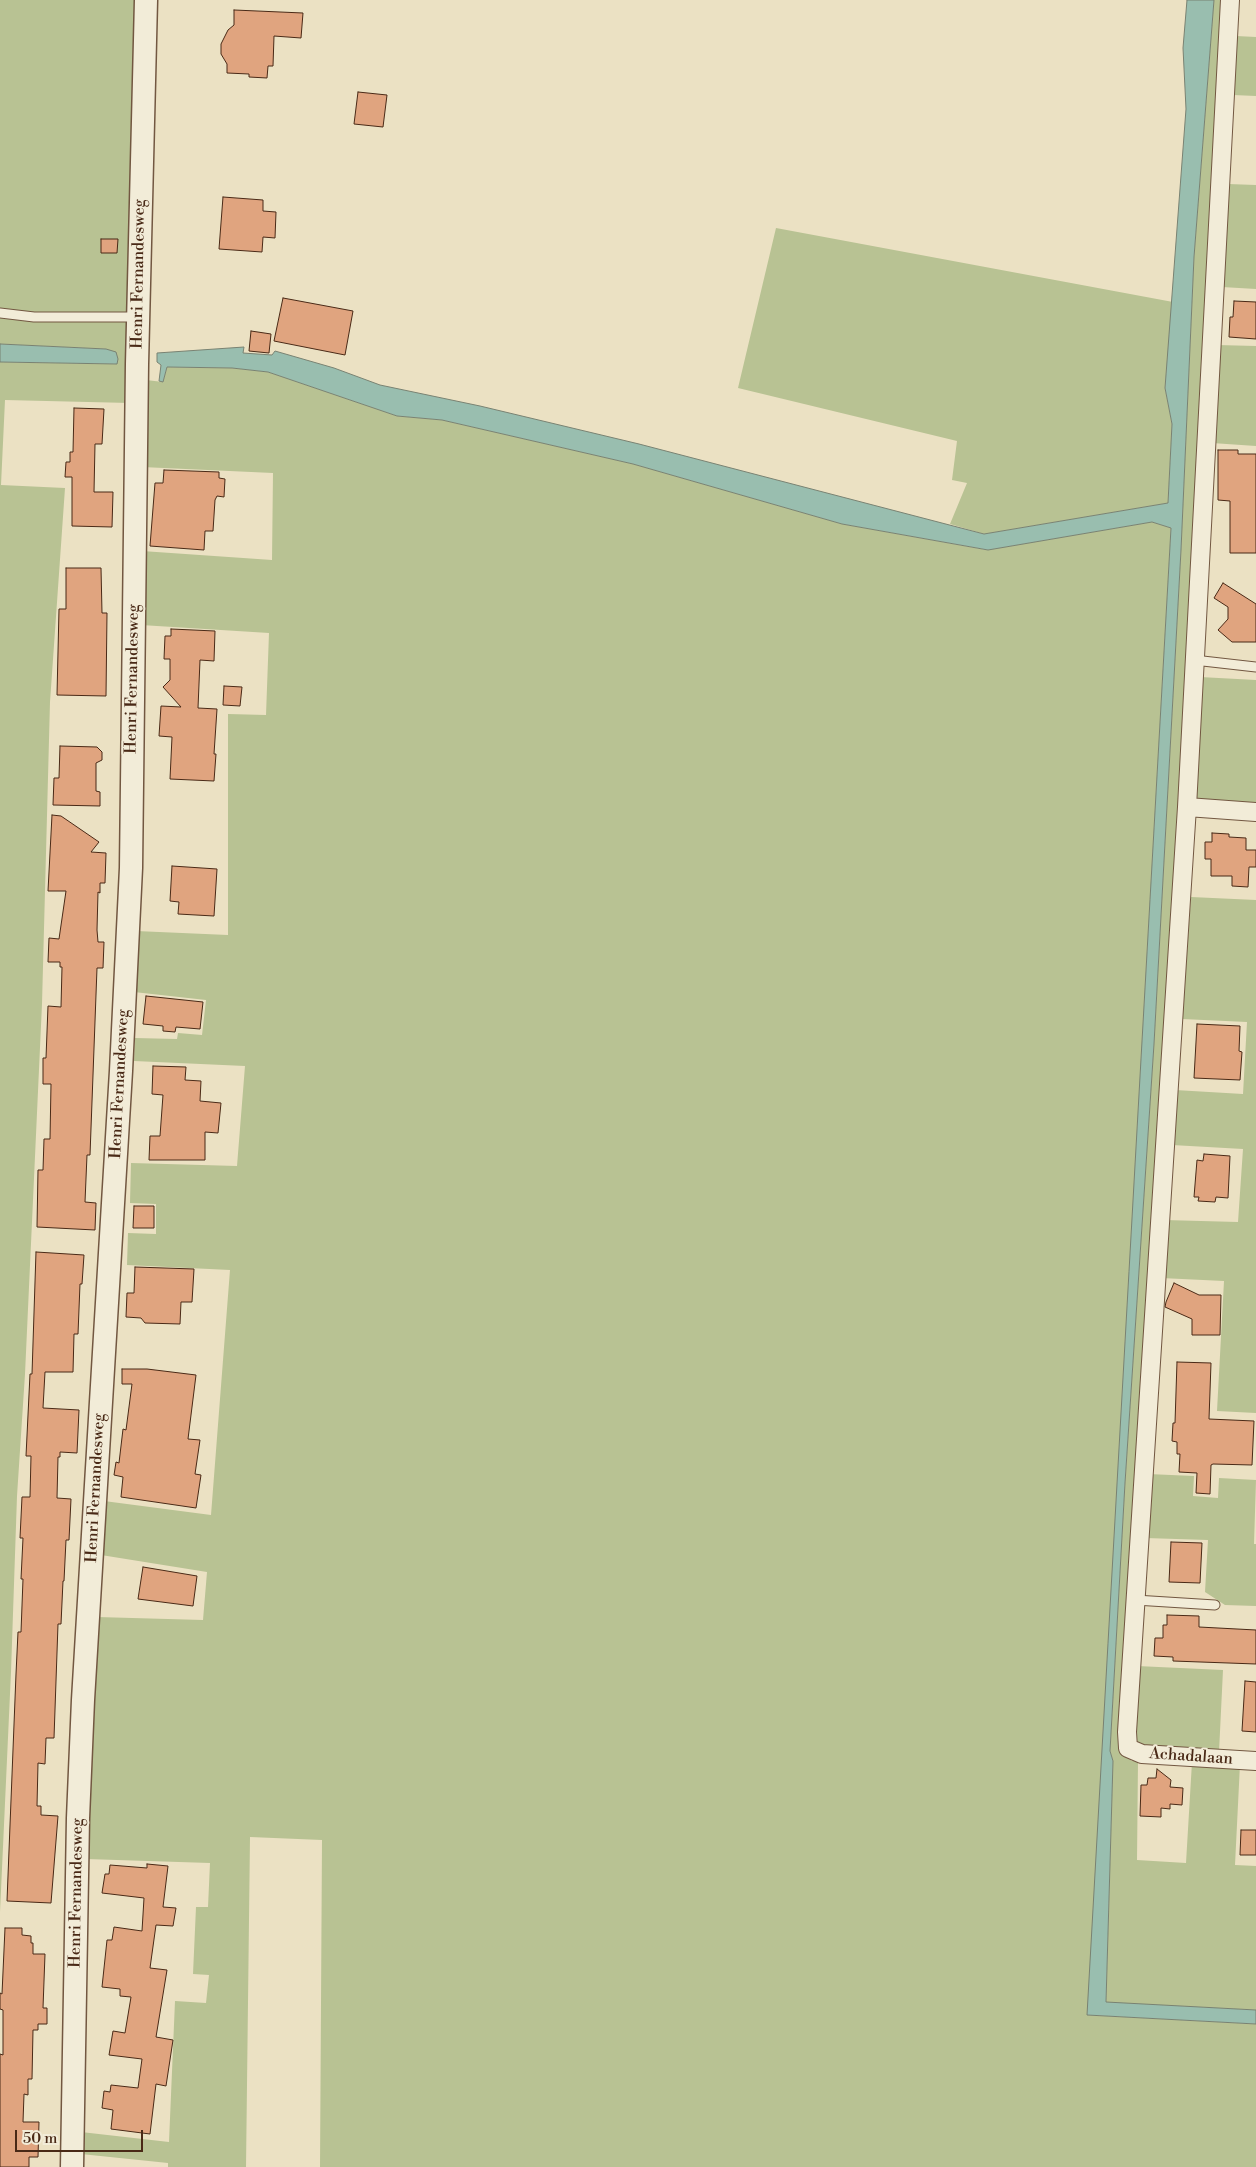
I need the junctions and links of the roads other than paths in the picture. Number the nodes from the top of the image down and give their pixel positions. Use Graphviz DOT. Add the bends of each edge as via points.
graph roads {
  1 [pos="146,0"];
  2 [pos="1230,0"];
  3 [pos="0,313"];
  4 [pos="138,317"];
  5 [pos="1194,660"];
  6 [pos="1256,667"];
  7 [pos="1187,807"];
  8 [pos="1256,812"];
  9 [pos="1135,1600"];
  10 [pos="1215,1605"];
  11 [pos="1256,1761"];
  12 [pos="72,2167"];
  1 -- 4 [label="street, Henri Fernandesweg"];
  2 -- 5 [label="street"];
  3 -- 4 [label="lane" via="34,317"];
  4 -- 12 [label="street, Henri Fernandesweg" via="131,868 83,1710"];
  5 -- 6 [label="lane"];
  5 -- 7 [label="street"];
  7 -- 8 [label="street"];
  7 -- 9 [label="street"];
  9 -- 10 [label="lane"];
  9 -- 11 [label="street, Achadalaan" via="1128,1748 1142,1754"];
}
